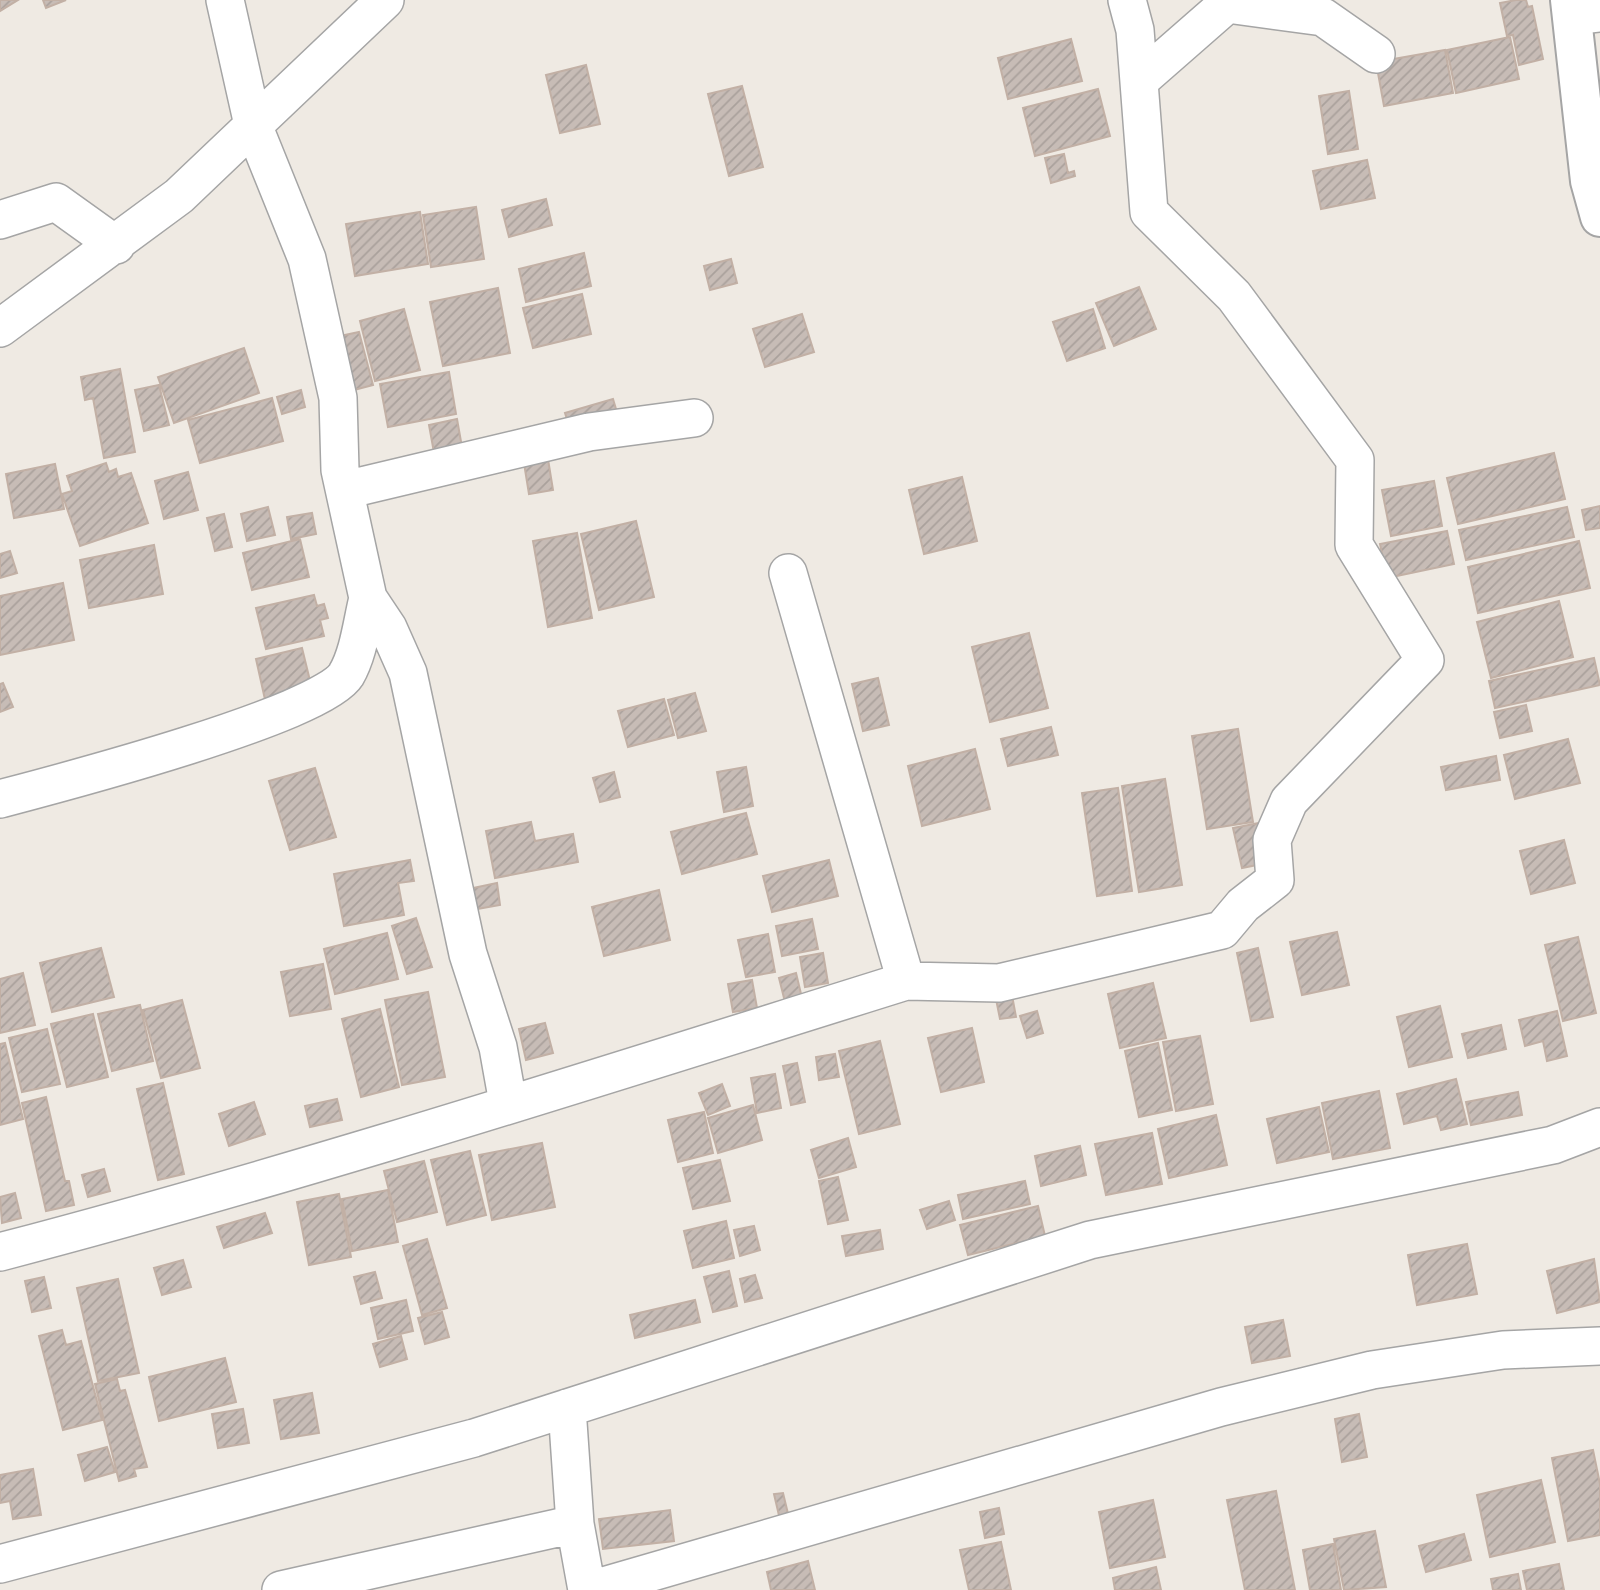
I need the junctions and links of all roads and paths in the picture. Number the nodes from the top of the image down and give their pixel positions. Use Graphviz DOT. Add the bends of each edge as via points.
graph roads {
  1 [pos="225,0"];
  2 [pos="385,0"];
  3 [pos="1127,0"];
  4 [pos="1581,9"];
  5 [pos="1376,54"];
  6 [pos="1139,81"];
  7 [pos="253,125"];
  8 [pos="1600,218"];
  9 [pos="0,220"];
  10 [pos="116,245"];
  11 [pos="0,328"];
  12 [pos="694,418"];
  13 [pos="345,491"];
  14 [pos="788,573"];
  15 [pos="368,598"];
  16 [pos="0,799"];
  17 [pos="906,981"];
  18 [pos="508,1103"];
  19 [pos="1600,1126"];
  20 [pos="0,1252"];
  21 [pos="1600,1346"];
  22 [pos="567,1408"];
  23 [pos="575,1524"];
  24 [pos="0,1564"];
  25 [pos="281,1590"];
  26 [pos="589,1590"];
  1 -- 7 [label="street"];
  2 -- 7 [label="street"];
  3 -- 6 [label="street" via="1135,30"];
  4 -- 8 [label="street" via="1590,181"];
  5 -- 6 [label="street" via="1323,17 1227,4"];
  6 -- 17 [label="street" via="1149,212 1234,296 1355,460 1354,545 1425,660 1289,801 1272,841 1276,880 1243,905 1222,930 999,983"];
  7 -- 10 [label="street" via="179,197"];
  7 -- 13 [label="street" via="307,259 338,398"];
  9 -- 10 [label="street" via="56,202"];
  10 -- 11 [label="street"];
  12 -- 13 [label="street" via="590,432"];
  13 -- 15 [label="street"];
  14 -- 17 [label="street"];
  15 -- 16 [label="street" via="345,677 322,695 183,748"];
  15 -- 18 [label="street" via="388,628 408,673 468,954 498,1046"];
  17 -- 18 [label="street"];
  18 -- 20 [label="street" via="357,1153"];
  19 -- 22 [label="street" via="1553,1145 1090,1240"];
  21 -- 26 [label="street" via="1503,1350 1372,1370 1221,1407"];
  22 -- 23 [label="street"];
  22 -- 24 [label="street" via="474,1438"];
  23 -- 25 [label="street"];
  23 -- 26 [label="street"];
}
